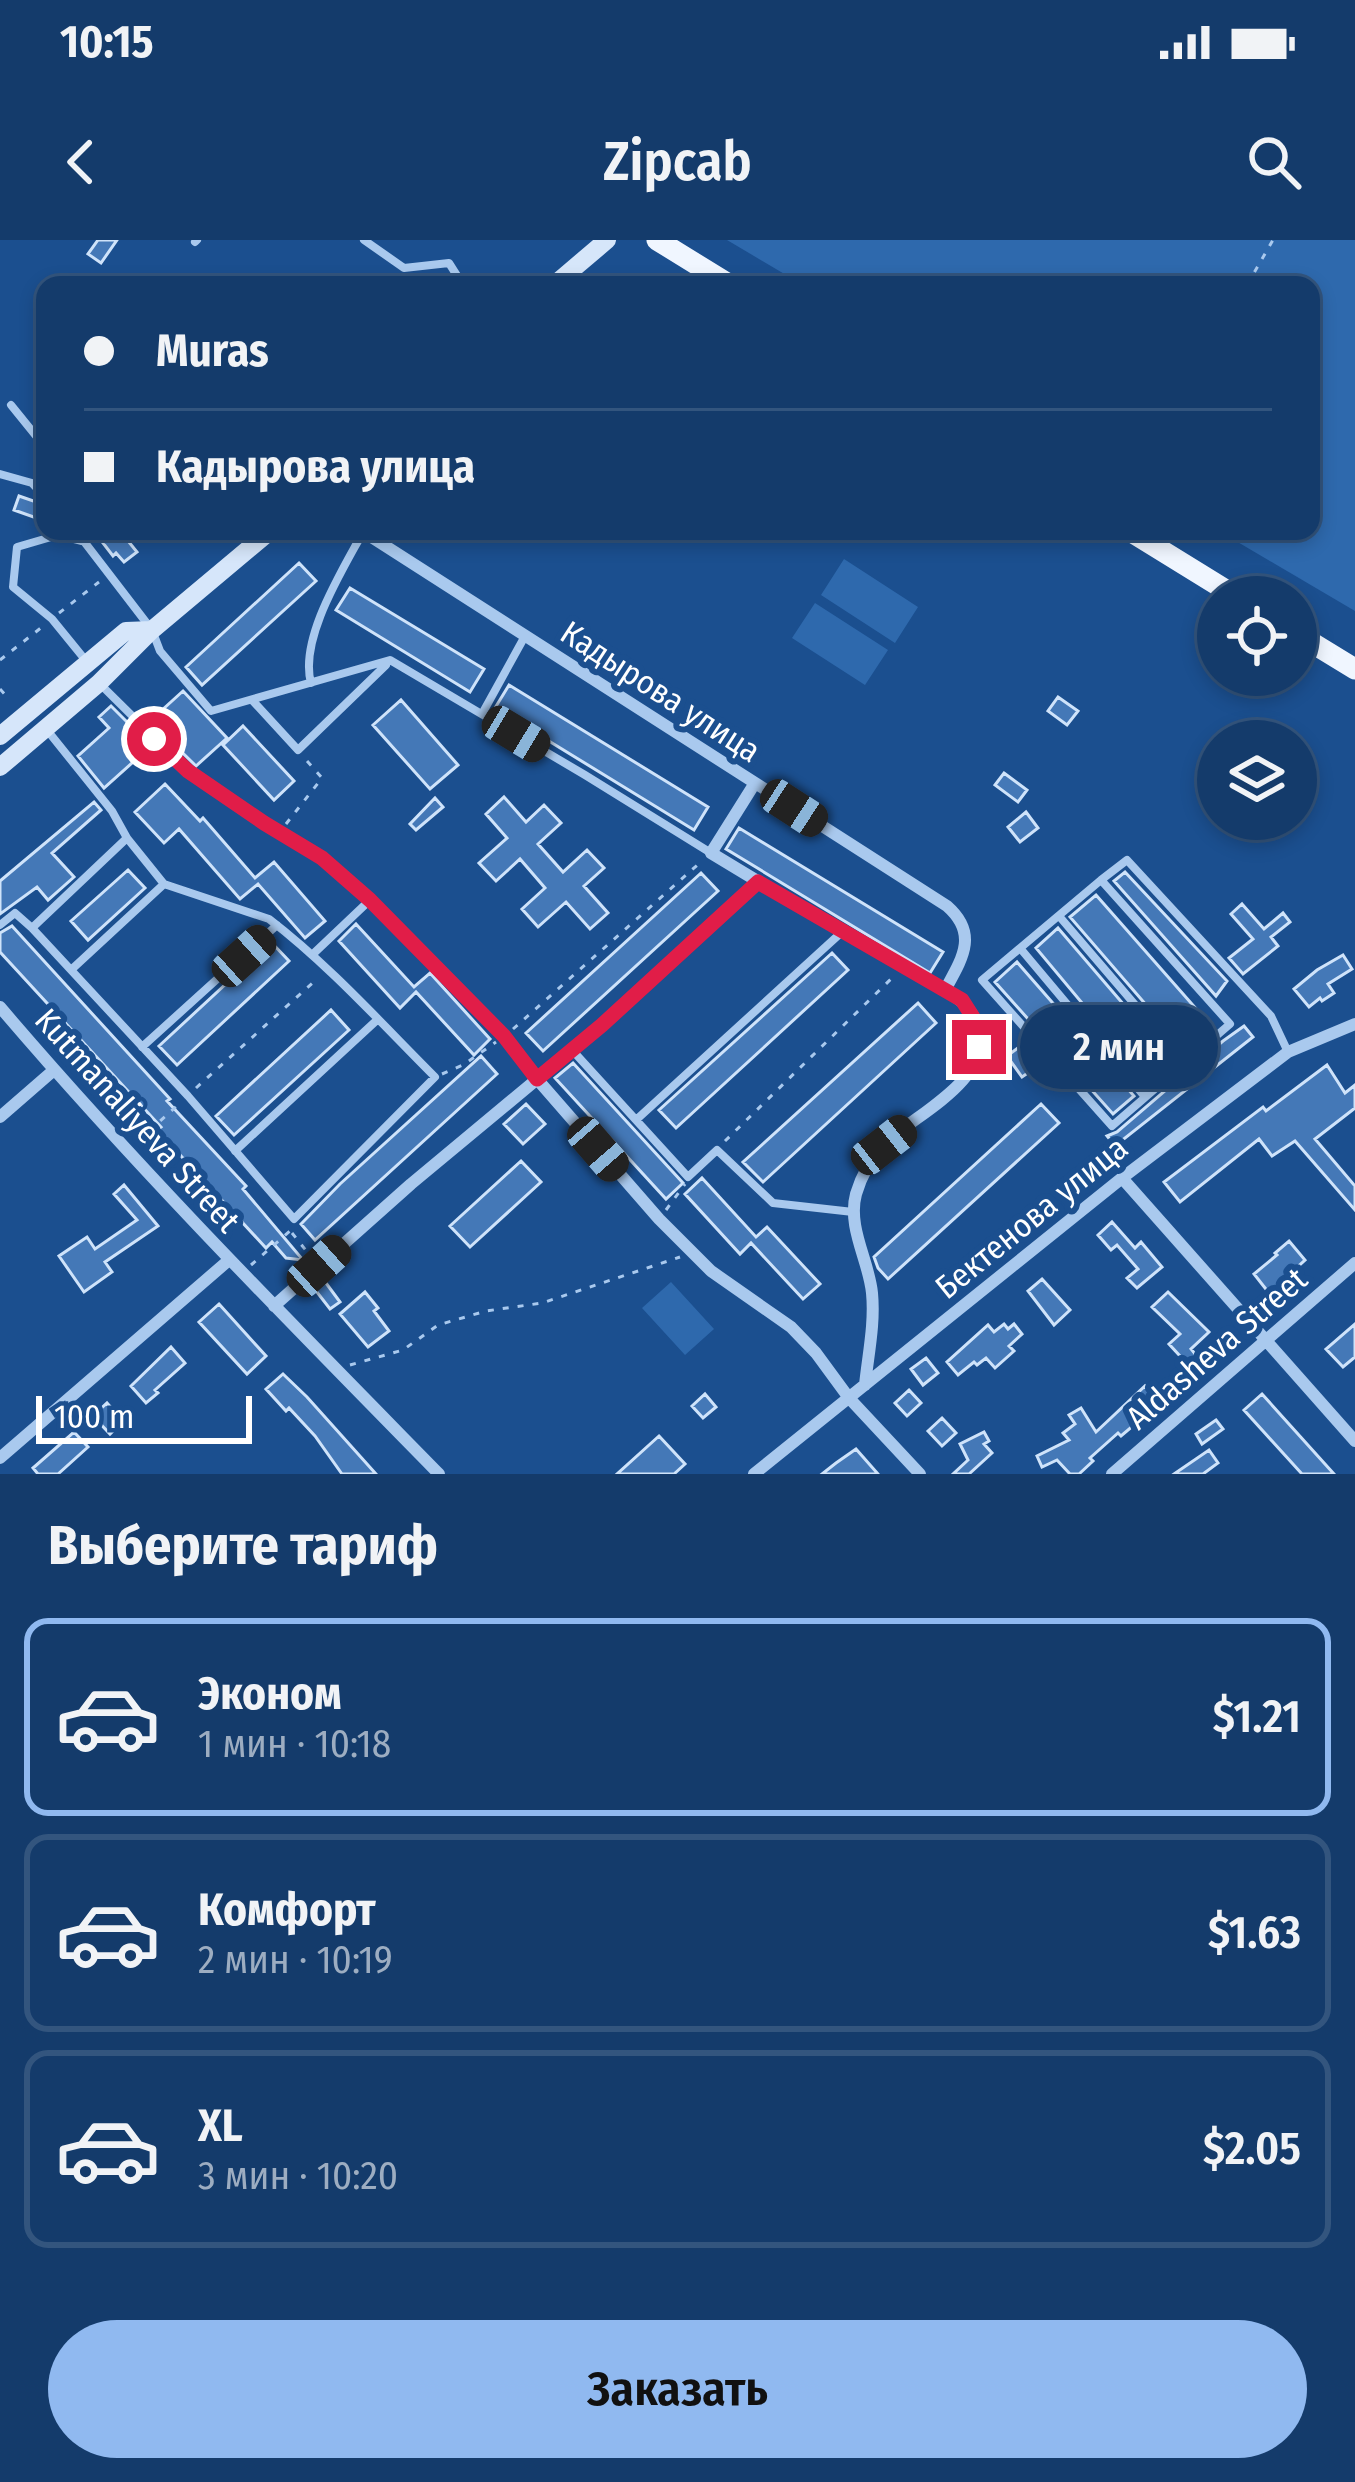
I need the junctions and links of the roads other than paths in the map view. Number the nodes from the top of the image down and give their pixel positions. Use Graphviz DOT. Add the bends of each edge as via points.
graph roads {
  1 [pos="364,240"];
  2 [pos="607,240"];
  3 [pos="657,240"];
  4 [pos="457,276"];
  5 [pos="565,276"];
  6 [pos="715,276"];
  7 [pos="11,405"];
  8 [pos="36,436"];
  9 [pos="0,474"];
  10 [pos="36,487"];
  11 [pos="41,540"];
  12 [pos="79,540"];
  13 [pos="84,540"];
  14 [pos="89,540"];
  15 [pos="259,540"];
  16 [pos="358,540"];
  17 [pos="377,540"];
  18 [pos="1145,540"];
  19 [pos="88,544"];
  20 [pos="1204,576"];
  21 [pos="152,630"];
  22 [pos="525,636"];
  23 [pos="1317,646"];
  24 [pos="391,660"];
  25 [pos="88,663"];
  26 [pos="1355,669"];
  27 [pos="98,682"];
  28 [pos="311,683"];
  29 [pos="252,700"];
  30 [pos="482,714"];
  31 [pos="46,729"];
  32 [pos="0,736"];
  33 [pos="0,767"];
  34 [pos="755,783"];
  35 [pos="127,838"];
  36 [pos="711,853"];
  37 [pos="1101,880"];
  38 [pos="758,882"];
  39 [pos="164,884"];
  40 [pos="370,900"];
  41 [pos="1059,916"];
  42 [pos="0,925"];
  43 [pos="277,926"];
  44 [pos="32,928"];
  45 [pos="843,931"];
  46 [pos="1020,948"];
  47 [pos="312,955"];
  48 [pos="71,970"];
  49 [pos="945,990"];
  50 [pos="0,1007"];
  51 [pos="377,1020"];
  52 [pos="1355,1024"];
  53 [pos="142,1047"];
  54 [pos="572,1049"];
  55 [pos="1288,1052"];
  56 [pos="1185,1063"];
  57 [pos="54,1070"];
  58 [pos="537,1079"];
  59 [pos="1145,1097"];
  60 [pos="0,1117"];
  61 [pos="636,1120"];
  62 [pos="236,1151"];
  63 [pos="1122,1178"];
  64 [pos="854,1212"];
  65 [pos="229,1260"];
  66 [pos="1355,1263"];
  67 [pos="274,1306"];
  68 [pos="1265,1340"];
  69 [pos="865,1385"];
  70 [pos="849,1398"];
  71 [pos="1355,1442"];
  72 [pos="0,1458"];
  73 [pos="439,1474"];
  74 [pos="754,1474"];
  75 [pos="920,1474"];
  76 [pos="1112,1474"];
  1 -- 4 [label="lane" via="404,268 448,263"];
  2 -- 5 [label="main road"];
  3 -- 6 [label="main road"];
  7 -- 8 [label="lane"];
  9 -- 10 [label="lane"];
  11 -- 25 [label="lane" via="17,547 13,587"];
  12 -- 19 [label="lane"];
  13 -- 19 [label="lane"];
  14 -- 19 [label="lane"];
  15 -- 21 [label="main road"];
  16 -- 28 [label="lane" via="320,613"];
  17 -- 22 [label="street, Кадырова улица"];
  18 -- 20 [label="main road"];
  19 -- 21 [label="lane"];
  21 -- 25 [label="main road" via="125,632"];
  21 -- 27 [label="main road"];
  21 -- 29 [label="lane" via="211,711"];
  22 -- 30 [label="lane"];
  22 -- 34 [label="street, Кадырова улица"];
  23 -- 26 [label="main road"];
  24 -- 28 [label="lane"];
  24 -- 29 [label="lane" via="298,750"];
  24 -- 30 [label="lane"];
  25 -- 32 [label="main road"];
  27 -- 31 [label="main road"];
  27 -- 40 [label="lane" via="188,771 322,858"];
  28 -- 29 [label="lane"];
  30 -- 36 [label="lane"];
  31 -- 33 [label="main road"];
  31 -- 35 [label="lane"];
  34 -- 36 [label="street"];
  34 -- 49 [label="street, Кадырова улица" via="956,914 965,954"];
  35 -- 39 [label="lane"];
  35 -- 44 [label="lane"];
  36 -- 38 [label="street"];
  37 -- 41 [label="lane"];
  37 -- 55 [label="lane" via="1126,860 1271,1016"];
  37 -- 56 [label="lane" via="1230,1024"];
  38 -- 45 [label="lane"];
  38 -- 54 [label="street"];
  39 -- 43 [label="lane"];
  39 -- 48 [label="lane"];
  40 -- 47 [label="lane"];
  40 -- 58 [label="lane"];
  41 -- 46 [label="lane"];
  41 -- 56 [label="lane"];
  42 -- 44 [label="lane" via="15,913"];
  43 -- 47 [label="lane"];
  43 -- 53 [label="lane"];
  44 -- 48 [label="lane"];
  45 -- 49 [label="lane"];
  45 -- 61 [label="lane"];
  46 -- 59 [label="lane"];
  46 -- 59 [label="lane" via="982,980 1112,1126"];
  47 -- 51 [label="lane"];
  48 -- 53 [label="lane"];
  49 -- 64 [label="street" via="976,1022 973,1065 884,1145 862,1179"];
  50 -- 57 [label="street, Kutmanaliyeva Street"];
  51 -- 62 [label="lane"];
  51 -- 62 [label="lane" via="435,1077 294,1219"];
  52 -- 55 [label="street, Бектенова улица"];
  53 -- 62 [label="lane"];
  54 -- 58 [label="street"];
  54 -- 61 [label="lane"];
  55 -- 63 [label="street, Бектенова улица"];
  56 -- 59 [label="lane"];
  57 -- 60 [label="street"];
  57 -- 65 [label="street, Kutmanaliyeva Street"];
  58 -- 67 [label="street"];
  58 -- 70 [label="street" via="658,1219 791,1328"];
  61 -- 64 [label="lane" via="688,1178 717,1150 773,1203"];
  63 -- 68 [label="street"];
  63 -- 69 [label="street, Бектенова улица"];
  64 -- 69 [label="street" via="872,1286"];
  65 -- 67 [label="street, Kutmanaliyeva Street"];
  65 -- 72 [label="street"];
  66 -- 68 [label="street, Aldasheva Street"];
  67 -- 73 [label="street, Kutmanaliyeva Street"];
  68 -- 71 [label="street"];
  68 -- 76 [label="street, Aldasheva Street"];
  69 -- 70 [label="street, Бектенова улица"];
  70 -- 74 [label="street, Бектенова улица"];
  70 -- 75 [label="street"];
}
